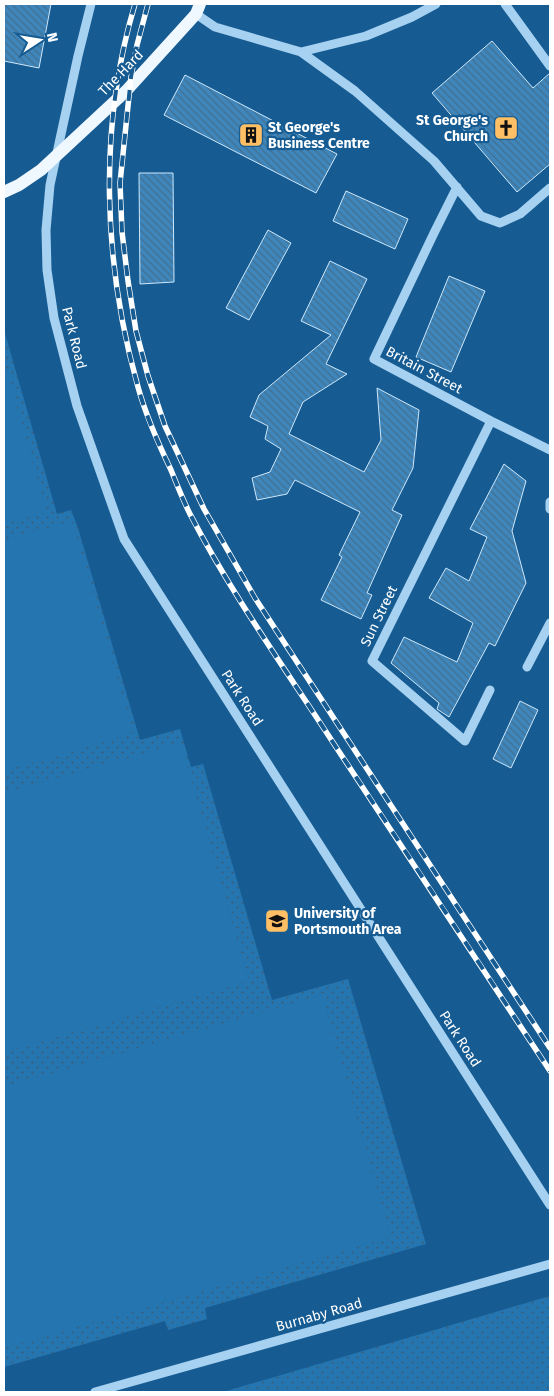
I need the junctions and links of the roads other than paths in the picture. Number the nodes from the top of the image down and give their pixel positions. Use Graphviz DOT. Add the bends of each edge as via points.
graph roads {
  1 [pos="91,4"];
  2 [pos="436,4"];
  3 [pos="504,4"];
  4 [pos="198,9"];
  5 [pos="301,52"];
  6 [pos="550,66"];
  7 [pos="56,156"];
  8 [pos="457,187"];
  9 [pos="550,188"];
  10 [pos="4,192"];
  11 [pos="491,422"];
  12 [pos="550,450"];
  13 [pos="550,502"];
  14 [pos="550,509"];
  15 [pos="550,623"];
  16 [pos="527,667"];
  17 [pos="490,690"];
  18 [pos="550,1205"];
  19 [pos="550,1264"];
  20 [pos="95,1392"];
  1 -- 7 [label="street, Park Road"];
  2 -- 5 [label="street" via="366,36"];
  3 -- 6 [label="street"];
  4 -- 5 [label="street" via="215,27"];
  4 -- 7 [label="main road, The Hard" via="126,91"];
  5 -- 8 [label="street" via="355,91 434,160"];
  7 -- 10 [label="main road, The Hard" via="31,178"];
  7 -- 18 [label="street, Park Road" via="46,241 49,291 77,406 124,539"];
  8 -- 9 [label="street" via="481,216 500,223 520,214"];
  8 -- 11 [label="street, Britain Street" via="374,359"];
  11 -- 12 [label="street, Britain Street"];
  11 -- 17 [label="street, Sun Street" via="372,661 465,741"];
  13 -- 14 [label="street"];
  15 -- 16 [label="street"];
  19 -- 20 [label="street, Burnaby Road"];
}
